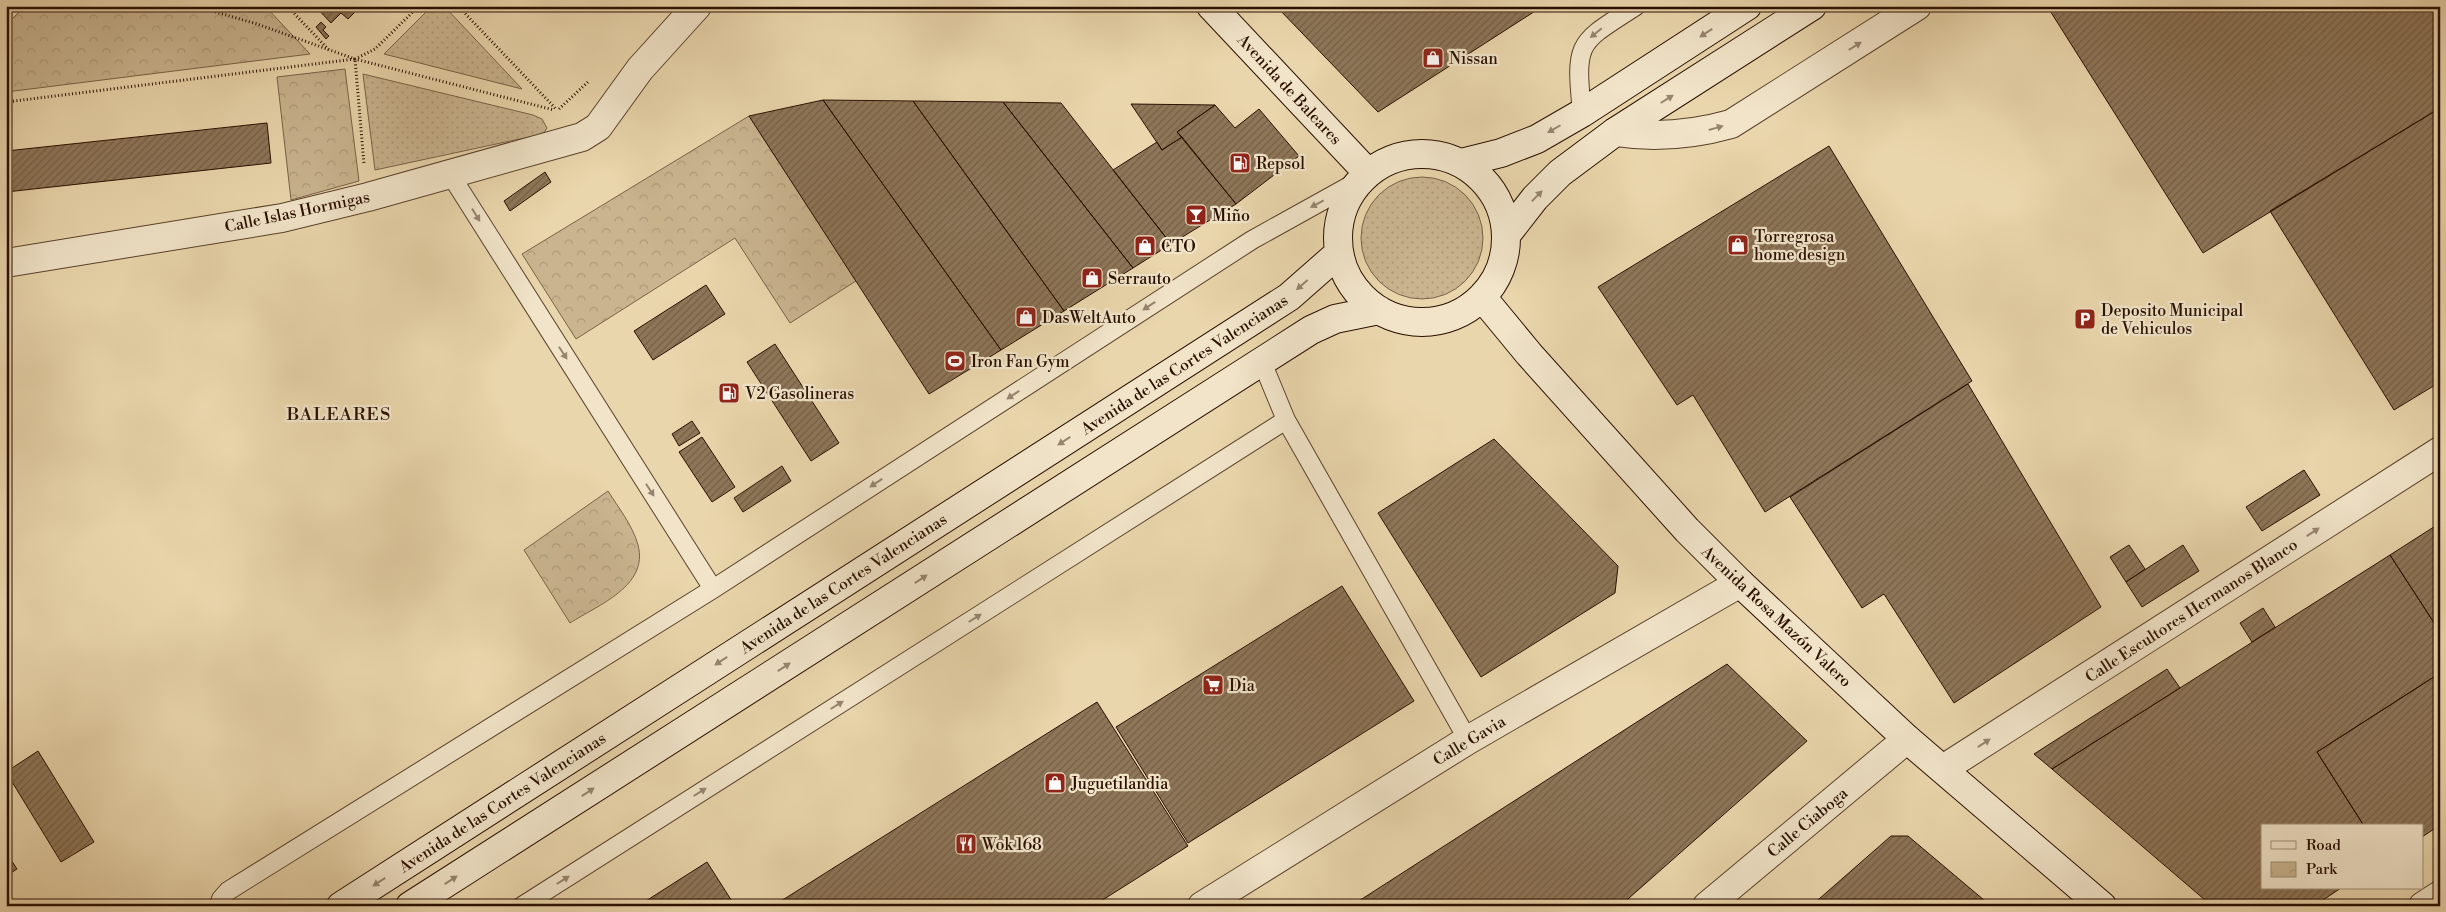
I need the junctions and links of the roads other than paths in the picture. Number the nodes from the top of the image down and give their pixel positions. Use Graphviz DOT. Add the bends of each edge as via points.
graph roads {
  1 [pos="697,6"];
  2 [pos="1211,6"];
  3 [pos="1636,6"];
  4 [pos="1747,6"];
  5 [pos="1812,6"];
  6 [pos="1917,6"];
  7 [pos="1582,113"];
  8 [pos="1615,132"];
  9 [pos="1461,163"];
  10 [pos="450,174"];
  11 [pos="1364,177"];
  12 [pos="1506,234"];
  13 [pos="1339,253"];
  14 [pos="6,262"];
  15 [pos="1482,297"];
  16 [pos="1379,310"];
  17 [pos="1262,362"];
  18 [pos="1286,420"];
  19 [pos="2440,450"];
  20 [pos="1740,583"];
  21 [pos="713,588"];
  22 [pos="1907,739"];
  23 [pos="1468,740"];
  24 [pos="1943,769"];
  25 [pos="2440,895"];
  26 [pos="219,906"];
  27 [pos="341,906"];
  28 [pos="410,906"];
  29 [pos="522,906"];
  30 [pos="1202,906"];
  31 [pos="1707,906"];
  32 [pos="2102,906"];
  33 [pos="2423,906"];
  1 -- 10 [label="main road, Calle Islas Hormigas" via="640,69 598,127 582,137"];
  2 -- 11 [label="main road, Avenida de Baleares"];
  3 -- 7 [label="lane, one-way" via="1586,41 1578,70"];
  4 -- 7 [label="main road, one-way"];
  8 -- 5 [label="main road, one-way"];
  8 -- 6 [label="main road, one-way" via="1668,135 1731,124"];
  7 -- 9 [label="main road, one-way" via="1537,139 1501,153"];
  12 -- 8 [label="main road, one-way" via="1560,173"];
  9 -- 11 [label="main road" via="1446,157 1411,154 1394,158"];
  9 -- 12 [label="main road" via="1476,173 1498,200"];
  10 -- 14 [label="main road, Calle Islas Hormigas" via="282,218"];
  10 -- 21 [label="lane, one-way"];
  11 -- 13 [label="main road" via="1343,210"];
  11 -- 21 [label="lane, one-way" via="1252,240"];
  12 -- 15 [label="main road" via="1505,257 1496,279"];
  13 -- 16 [label="main road" via="1347,275 1360,295"];
  13 -- 27 [label="main road, Avenida de las Cortes Valencianas, one-way" via="1289,297"];
  15 -- 16 [label="main road" via="1464,311 1444,319 1422,322 1400,319"];
  15 -- 20 [label="main road, Avenida Rosa Mazón Valero" via="1687,530"];
  16 -- 17 [label="main road" via="1336,319 1311,330"];
  17 -- 18 [label="lane"];
  28 -- 17 [label="main road, one-way"];
  18 -- 23 [label="lane"];
  29 -- 18 [label="lane, one-way"];
  24 -- 19 [label="main road, Calle Escultores Hermanos Blanco, one-way"];
  20 -- 22 [label="main road, Avenida Rosa Mazón Valero"];
  20 -- 23 [label="main road, Calle Gavia"];
  21 -- 26 [label="lane" via="228,891"];
  22 -- 24 [label="main road, Avenida Rosa Mazón Valero"];
  22 -- 31 [label="main road, Calle Ciaboga"];
  23 -- 30 [label="main road, Calle Gavia"];
  24 -- 32 [label="main road, Avenida Rosa Mazón Valero"];
  25 -- 33 [label="main road"];
}
